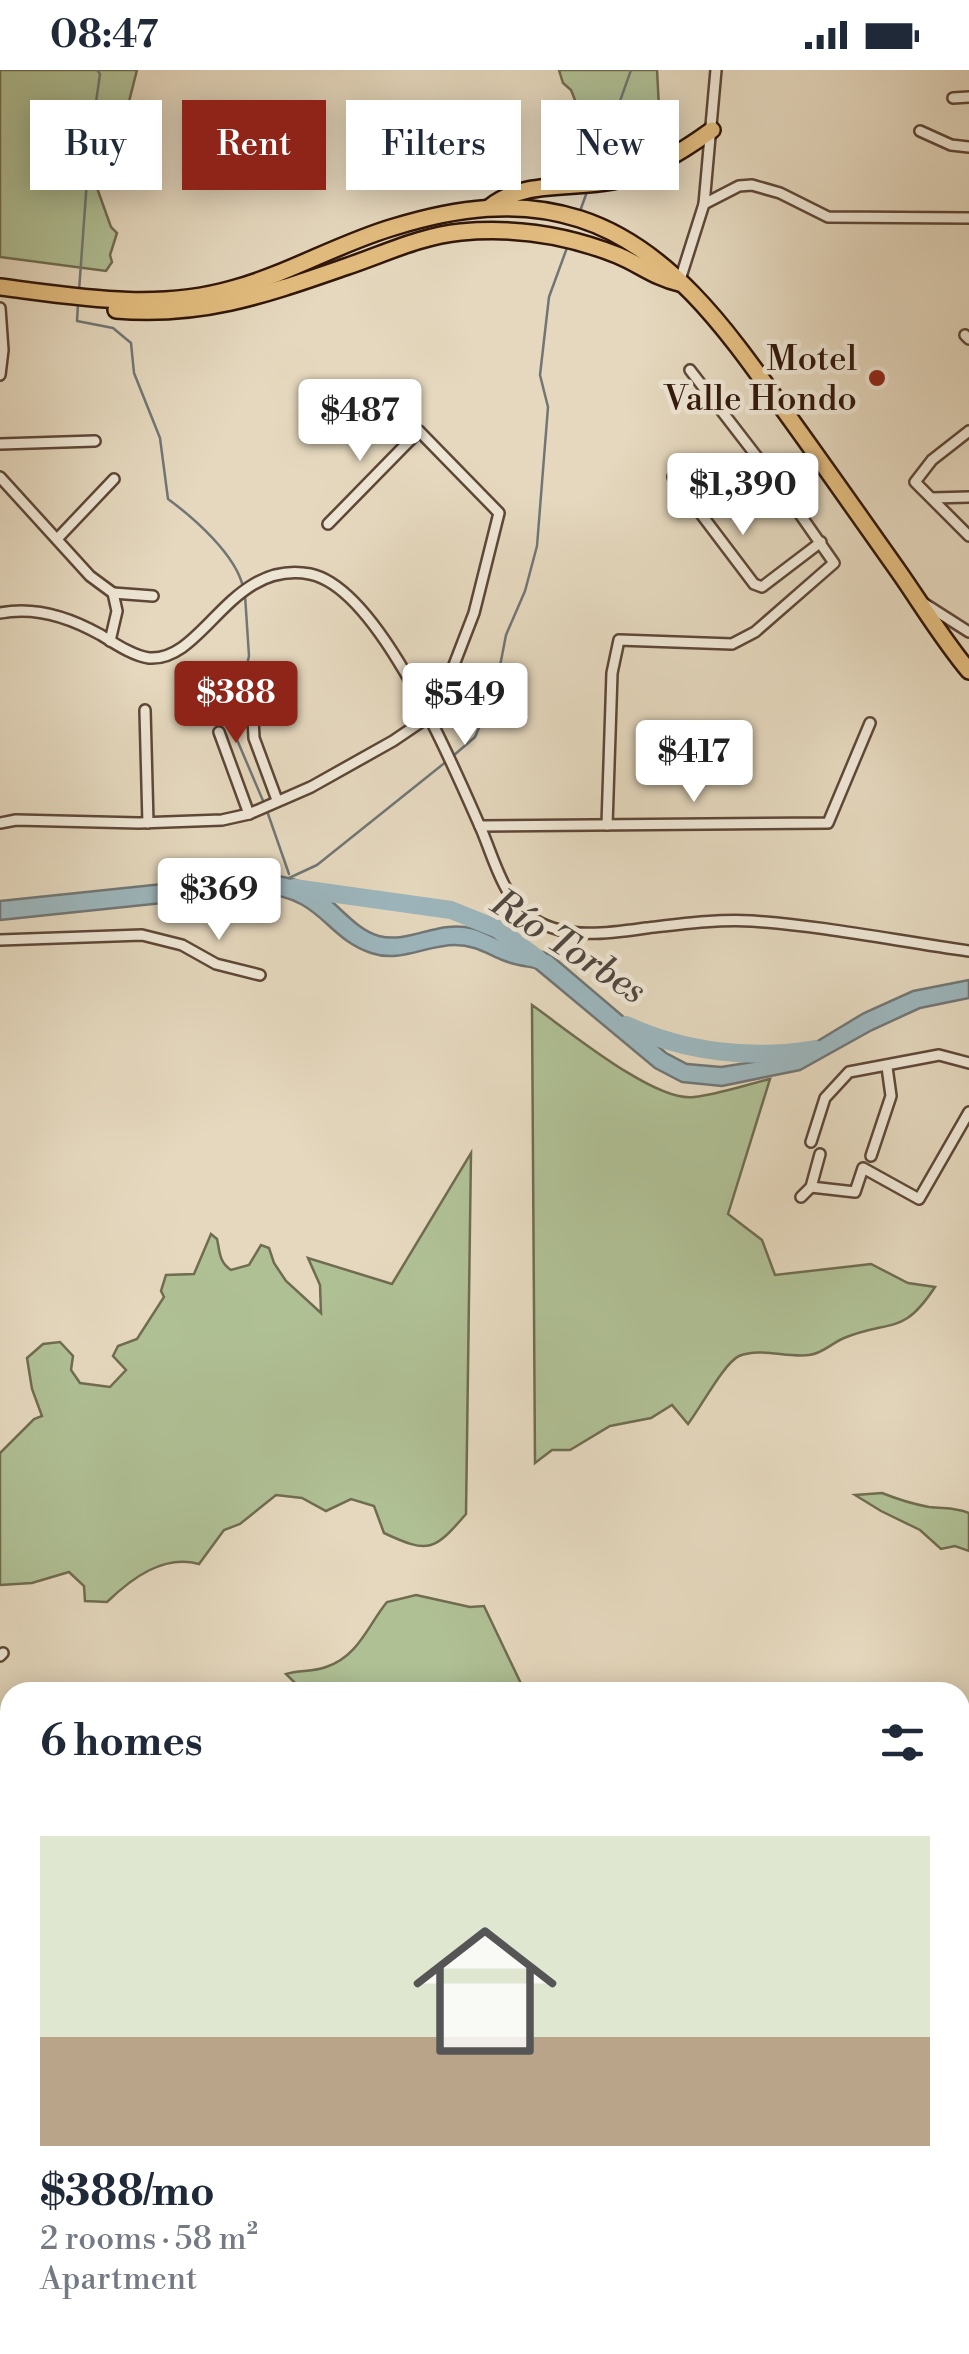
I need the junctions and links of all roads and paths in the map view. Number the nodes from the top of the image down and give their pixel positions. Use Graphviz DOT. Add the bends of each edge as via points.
graph roads {
  1 [pos="716,70"];
  2 [pos="954,98"];
  3 [pos="969,98"];
  4 [pos="712,130"];
  5 [pos="920,130"];
  6 [pos="969,147"];
  7 [pos="704,204"];
  8 [pos="490,206"];
  9 [pos="969,206"];
  10 [pos="956,218"];
  11 [pos="969,218"];
  12 [pos="679,282"];
  13 [pos="0,287"];
  14 [pos="0,297"];
  15 [pos="0,308"];
  16 [pos="690,370"];
  17 [pos="0,375"];
  18 [pos="319,393"];
  19 [pos="969,431"];
  20 [pos="419,432"];
  21 [pos="95,441"];
  22 [pos="0,444"];
  23 [pos="0,476"];
  24 [pos="673,477"];
  25 [pos="114,479"];
  26 [pos="969,497"];
  27 [pos="932,498"];
  28 [pos="328,524"];
  29 [pos="969,536"];
  30 [pos="58,538"];
  31 [pos="821,542"];
  32 [pos="113,593"];
  33 [pos="153,596"];
  34 [pos="918,599"];
  35 [pos="0,613"];
  36 [pos="969,632"];
  37 [pos="110,641"];
  38 [pos="969,671"];
  39 [pos="251,680"];
  40 [pos="145,710"];
  41 [pos="427,718"];
  42 [pos="870,724"];
  43 [pos="219,732"];
  44 [pos="277,800"];
  45 [pos="250,814"];
  46 [pos="0,823"];
  47 [pos="148,823"];
  48 [pos="607,825"];
  49 [pos="480,826"];
  50 [pos="0,940"];
  51 [pos="969,951"];
  52 [pos="260,975"];
  53 [pos="969,1063"];
  54 [pos="887,1067"];
  55 [pos="969,1112"];
  56 [pos="811,1142"];
  57 [pos="820,1154"];
  58 [pos="871,1156"];
  59 [pos="812,1187"];
  60 [pos="802,1197"];
  1 -- 4 [label="street"];
  2 -- 3 [label="street"];
  4 -- 7 [label="street"];
  4 -- 8 [label="highway" via="634,174 520,190"];
  5 -- 6 [label="street"];
  7 -- 10 [label="street" via="752,185 828,217"];
  7 -- 12 [label="street"];
  8 -- 12 [label="highway" via="594,224"];
  8 -- 13 [label="highway" via="395,226 250,283 184,300 111,301"];
  9 -- 10 [label="street"];
  10 -- 11 [label="street"];
  12 -- 14 [label="highway" via="586,243 518,230 434,235 211,308 142,312"];
  12 -- 34 [label="highway" via="750,363"];
  15 -- 17 [label="street"];
  16 -- 31 [label="street"];
  18 -- 20 [label="street" via="353,427 411,426"];
  19 -- 27 [label="street" via="915,482"];
  20 -- 28 [label="street"];
  20 -- 41 [label="street" via="499,513 474,613"];
  21 -- 22 [label="street"];
  23 -- 30 [label="street"];
  24 -- 31 [label="street" via="754,584 762,587"];
  25 -- 30 [label="street"];
  26 -- 27 [label="street"];
  27 -- 29 [label="street"];
  30 -- 32 [label="street"];
  31 -- 48 [label="street" via="834,563 732,644 619,640"];
  32 -- 33 [label="street"];
  32 -- 37 [label="street" via="117,610"];
  34 -- 36 [label="street"];
  34 -- 38 [label="highway"];
  35 -- 37 [label="street" via="48,614"];
  37 -- 41 [label="street" via="150,658 171,653 249,586 273,575 310,574 342,588 373,621"];
  39 -- 44 [label="street" via="254,738"];
  40 -- 47 [label="street"];
  41 -- 44 [label="street"];
  41 -- 49 [label="street"];
  42 -- 48 [label="street" via="828,823"];
  43 -- 45 [label="street"];
  44 -- 45 [label="street"];
  45 -- 47 [label="street"];
  46 -- 47 [label="street"];
  48 -- 49 [label="street"];
  49 -- 51 [label="street" via="515,902 557,930 749,921"];
  50 -- 52 [label="street" via="142,934"];
  53 -- 54 [label="street" via="939,1056"];
  54 -- 56 [label="street" via="850,1072 825,1098"];
  54 -- 58 [label="street" via="890,1096"];
  55 -- 59 [label="street" via="920,1199 863,1168 855,1192"];
  57 -- 59 [label="street"];
  59 -- 60 [label="street"];
}
